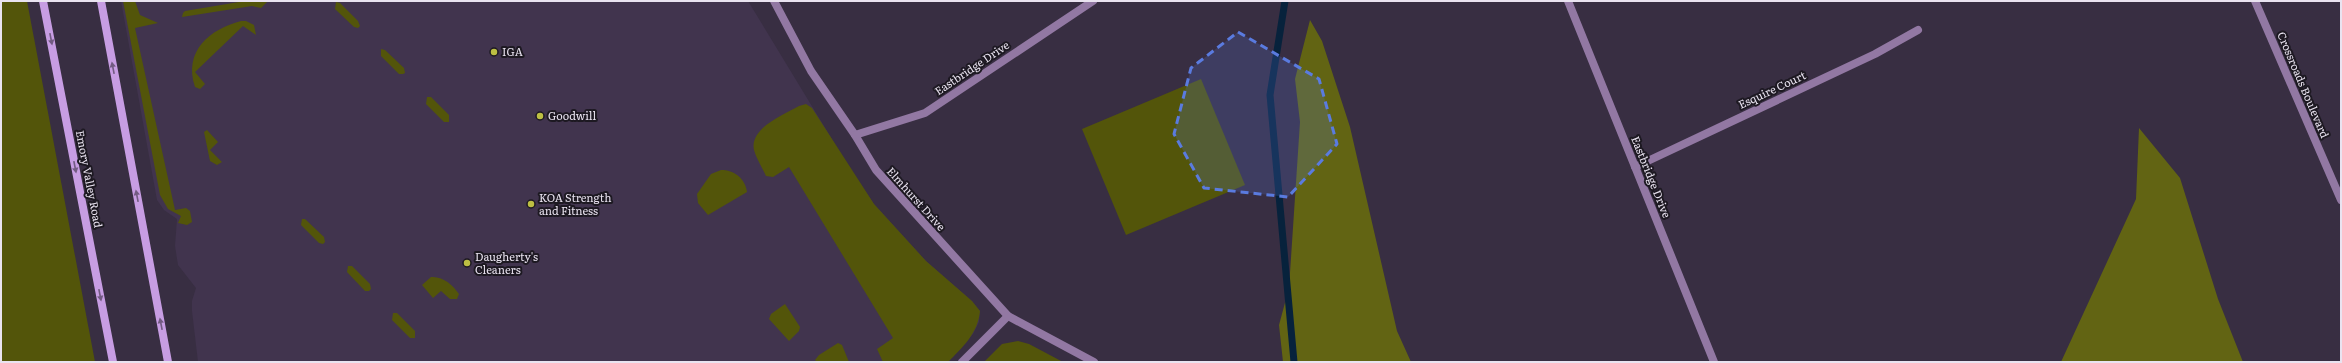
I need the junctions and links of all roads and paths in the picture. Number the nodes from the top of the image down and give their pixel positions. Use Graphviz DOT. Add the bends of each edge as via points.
graph roads {
  1 [pos="43,1"];
  2 [pos="101,1"];
  3 [pos="774,1"];
  4 [pos="1093,1"];
  5 [pos="1568,1"];
  6 [pos="2255,1"];
  7 [pos="1918,30"];
  8 [pos="855,135"];
  9 [pos="1635,167"];
  10 [pos="2341,200"];
  11 [pos="1008,316"];
  12 [pos="113,362"];
  13 [pos="168,362"];
  14 [pos="962,362"];
  15 [pos="1094,362"];
  16 [pos="1714,362"];
  1 -- 12 [label="main road, Emory Valley Road, one-way"];
  13 -- 2 [label="main road, one-way"];
  3 -- 8 [label="street, Elmhurst Drive" via="811,70"];
  4 -- 8 [label="street, Eastbridge Drive" via="925,113"];
  5 -- 9 [label="street, Eastbridge Drive"];
  6 -- 10 [label="street, Crossroads Boulevard"];
  7 -- 9 [label="street, Esquire Court" via="1874,54"];
  8 -- 11 [label="street, Elmhurst Drive" via="876,170"];
  9 -- 16 [label="street, Eastbridge Drive"];
  11 -- 14 [label="street"];
  11 -- 15 [label="street, Elmhurst Drive"];
}
